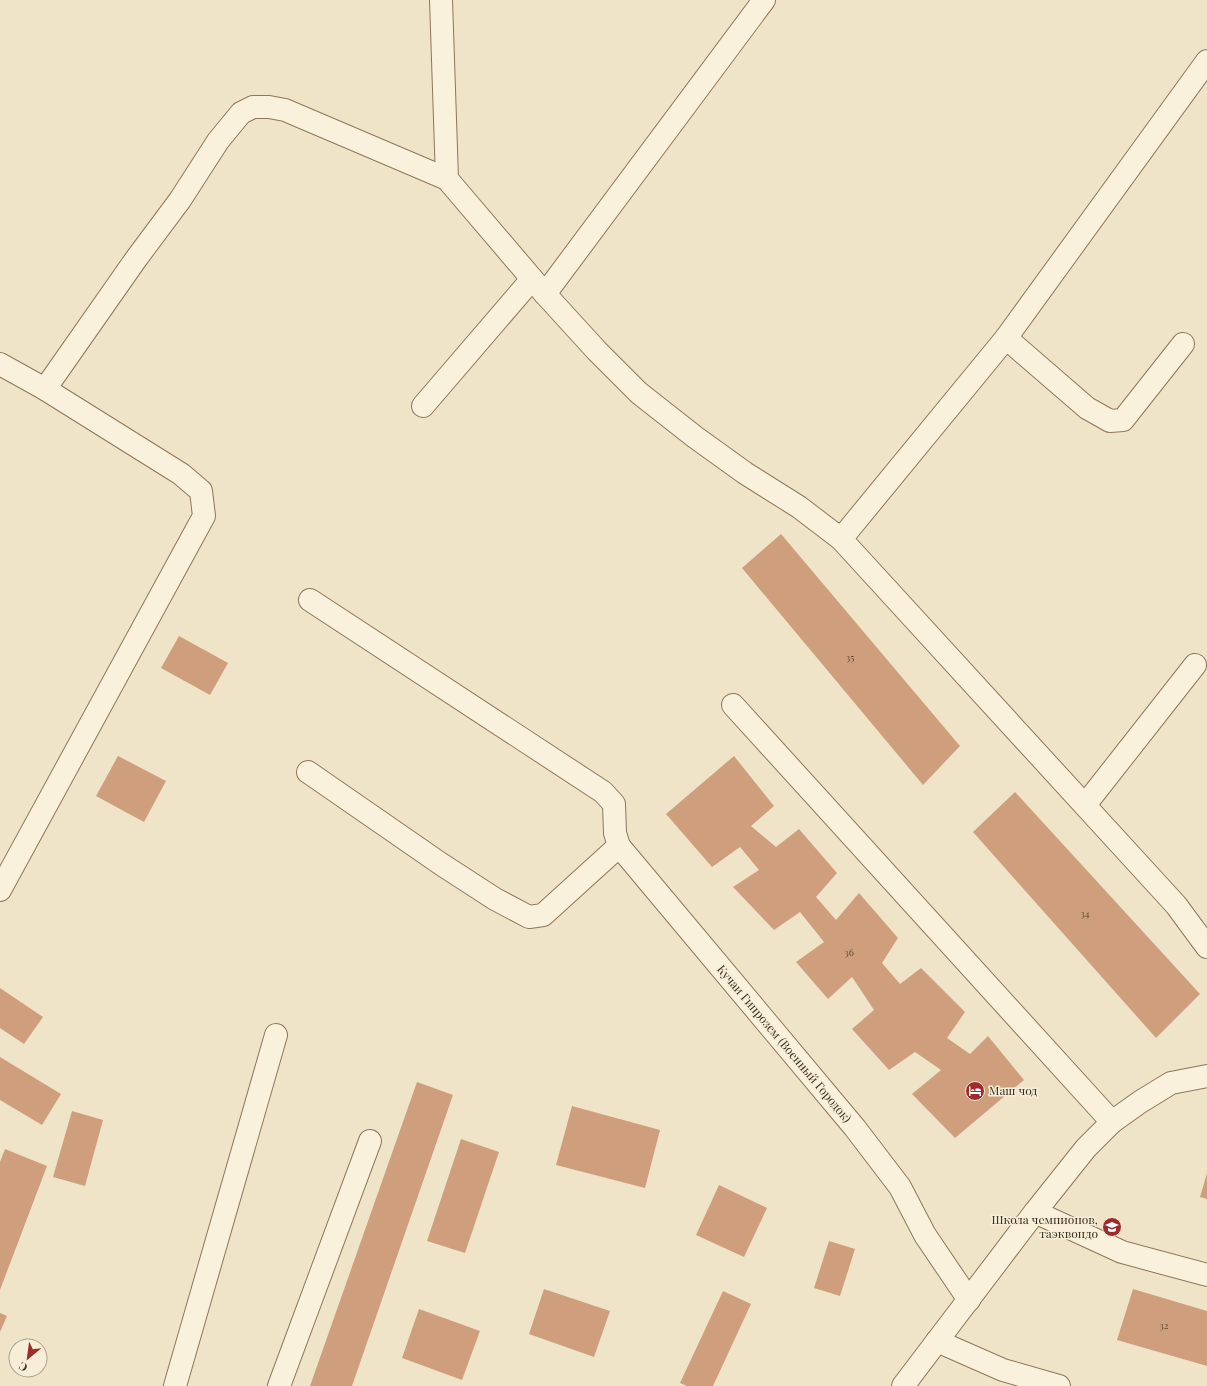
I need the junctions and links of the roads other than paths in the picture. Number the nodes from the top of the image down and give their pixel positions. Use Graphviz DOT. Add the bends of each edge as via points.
graph roads {
  1 [pos="441,0"];
  2 [pos="764,0"];
  3 [pos="1207,61"];
  4 [pos="447,179"];
  5 [pos="539,286"];
  6 [pos="1006,338"];
  7 [pos="1183,344"];
  8 [pos="0,364"];
  9 [pos="45,389"];
  10 [pos="423,406"];
  11 [pos="841,539"];
  12 [pos="310,600"];
  13 [pos="1195,665"];
  14 [pos="733,705"];
  15 [pos="308,772"];
  16 [pos="1085,805"];
  17 [pos="619,846"];
  18 [pos="0,890"];
  19 [pos="1207,947"];
  20 [pos="276,1035"];
  21 [pos="1207,1076"];
  22 [pos="1112,1122"];
  23 [pos="370,1141"];
  24 [pos="1035,1212"];
  25 [pos="1207,1275"];
  26 [pos="969,1300"];
  27 [pos="937,1342"];
  28 [pos="175,1386"];
  29 [pos="279,1386"];
  30 [pos="903,1386"];
  31 [pos="1059,1386"];
  1 -- 4 [label="street"];
  2 -- 5 [label="street"];
  3 -- 6 [label="street"];
  4 -- 5 [label="street"];
  4 -- 9 [label="street" via="285,110 253,107 241,113 218,140 180,200"];
  5 -- 10 [label="street"];
  5 -- 11 [label="street" via="597,351 639,392 732,464 800,507"];
  6 -- 7 [label="street" via="1087,408 1110,421 1123,420"];
  6 -- 11 [label="street"];
  8 -- 9 [label="street"];
  9 -- 18 [label="street" via="181,474 200,491 204,516"];
  11 -- 16 [label="street"];
  12 -- 17 [label="street, Кучаи Гипрозем (Военный Городок)" via="603,792 614,804 615,833"];
  13 -- 16 [label="street"];
  14 -- 22 [label="street"];
  15 -- 17 [label="street" via="441,864 529,917 543,915"];
  16 -- 19 [label="street" via="1176,904"];
  17 -- 26 [label="street, Кучаи Гипрозем (Военный Городок)" via="859,1134 900,1187 925,1235"];
  20 -- 28 [label="street"];
  21 -- 22 [label="street" via="1171,1083"];
  22 -- 24 [label="street" via="1086,1148"];
  23 -- 29 [label="street"];
  24 -- 25 [label="street" via="1122,1252"];
  24 -- 26 [label="street"];
  26 -- 27 [label="street"];
  27 -- 30 [label="street"];
  27 -- 31 [label="street" via="1003,1370"];
}
